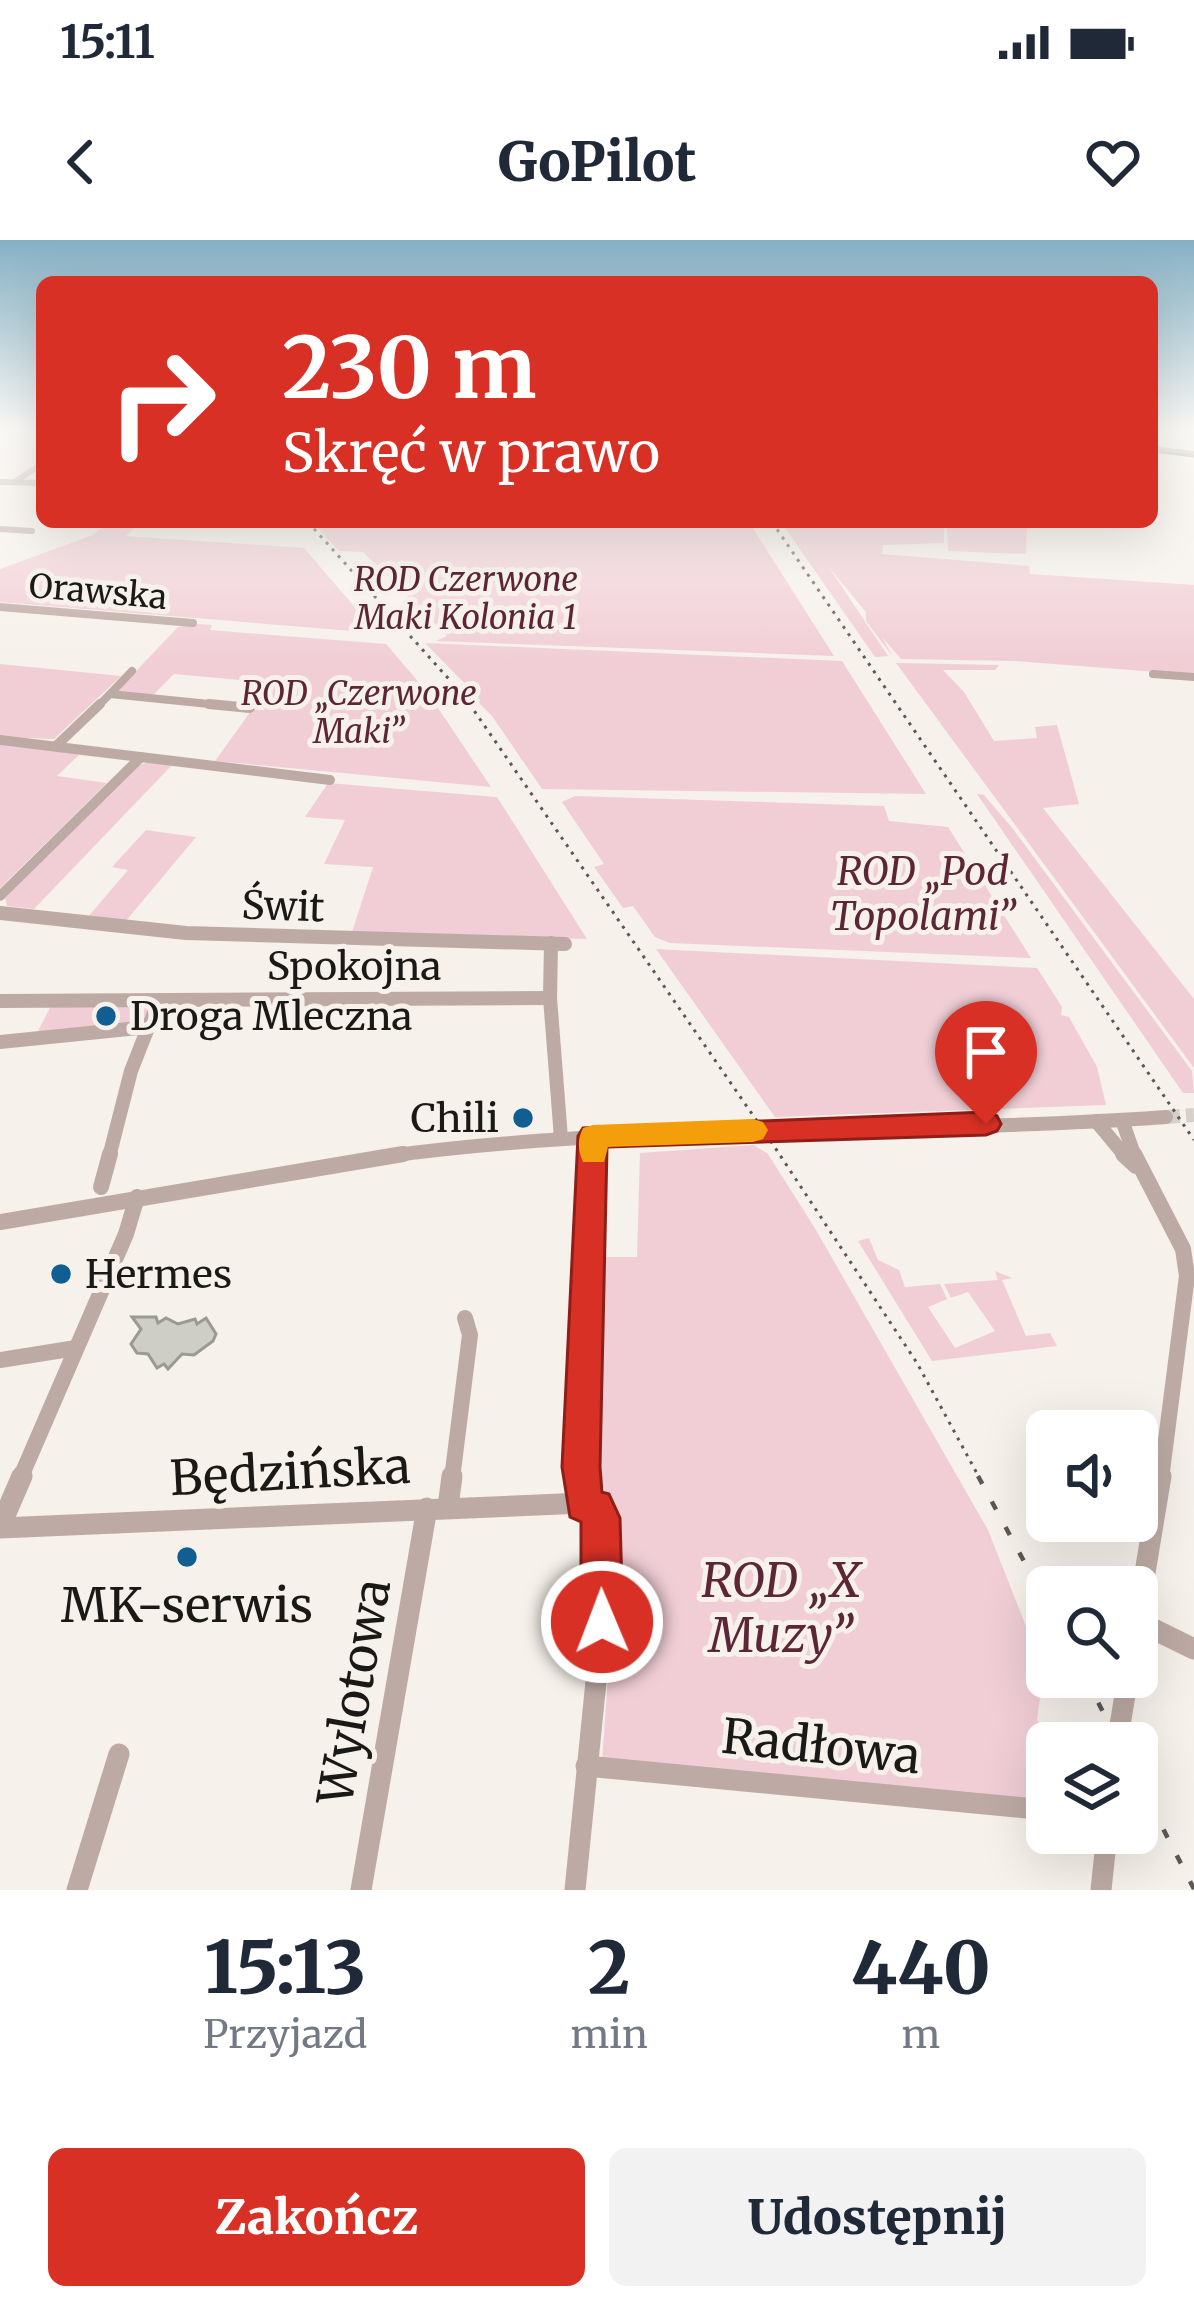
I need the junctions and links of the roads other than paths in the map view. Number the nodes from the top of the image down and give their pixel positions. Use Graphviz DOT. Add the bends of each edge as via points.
graph roads {
  1 [pos="0,529"];
  2 [pos="32,531"];
  3 [pos="0,607"];
  4 [pos="193,623"];
  5 [pos="132,671"];
  6 [pos="1153,674"];
  7 [pos="1194,677"];
  8 [pos="110,694"];
  9 [pos="250,708"];
  10 [pos="0,740"];
  11 [pos="56,746"];
  12 [pos="141,757"];
  13 [pos="330,780"];
  14 [pos="0,896"];
  15 [pos="0,913"];
  16 [pos="550,998"];
  17 [pos="159,1000"];
  18 [pos="0,1001"];
  19 [pos="148,1027"];
  20 [pos="0,1042"];
  21 [pos="1166,1117"];
  22 [pos="1126,1120"];
  23 [pos="1096,1121"];
  24 [pos="593,1136"];
  25 [pos="561,1138"];
  26 [pos="1139,1169"];
  27 [pos="101,1187"];
  28 [pos="137,1197"];
  29 [pos="0,1222"];
  30 [pos="1191,1277"];
  31 [pos="465,1318"];
  32 [pos="76,1348"];
  33 [pos="0,1360"];
  34 [pos="584,1503"];
  35 [pos="438,1508"];
  36 [pos="0,1528"];
  37 [pos="1146,1566"];
  38 [pos="1158,1631"];
  39 [pos="1194,1649"];
  40 [pos="119,1754"];
  41 [pos="586,1766"];
  42 [pos="1026,1808"];
  43 [pos="1104,1854"];
  44 [pos="77,1890"];
  45 [pos="361,1890"];
  46 [pos="575,1890"];
  47 [pos="1100,1890"];
  1 -- 2 [label="street"];
  3 -- 4 [label="street, Orawska"];
  5 -- 8 [label="street"];
  6 -- 7 [label="street"];
  8 -- 9 [label="street"];
  8 -- 11 [label="street"];
  10 -- 11 [label="street"];
  11 -- 12 [label="street"];
  12 -- 13 [label="street"];
  12 -- 14 [label="street"];
  15 -- 16 [label="street, Świt" via="168,932 558,944"];
  16 -- 17 [label="street, Spokojna"];
  16 -- 25 [label="street"];
  17 -- 18 [label="street, Spokojna"];
  17 -- 19 [label="street"];
  19 -- 20 [label="street"];
  19 -- 27 [label="street"];
  21 -- 22 [label="street"];
  22 -- 23 [label="street"];
  22 -- 26 [label="street"];
  23 -- 24 [label="street"];
  23 -- 26 [label="street"];
  24 -- 25 [label="street"];
  24 -- 34 [label="street"];
  25 -- 28 [label="street" via="370,1156"];
  26 -- 30 [label="street"];
  28 -- 29 [label="street"];
  28 -- 32 [label="street"];
  30 -- 37 [label="street"];
  31 -- 35 [label="street, Wylotowa" via="470,1335"];
  32 -- 33 [label="street"];
  32 -- 36 [label="street"];
  34 -- 35 [label="street, Będzińska"];
  34 -- 41 [label="street" via="601,1518 602,1622"];
  35 -- 36 [label="street, Będzińska"];
  35 -- 45 [label="street, Wylotowa"];
  38 -- 39 [label="street"];
  40 -- 44 [label="street"];
  41 -- 42 [label="street, Radłowa"];
  41 -- 46 [label="street"];
  43 -- 47 [label="street"];
}
